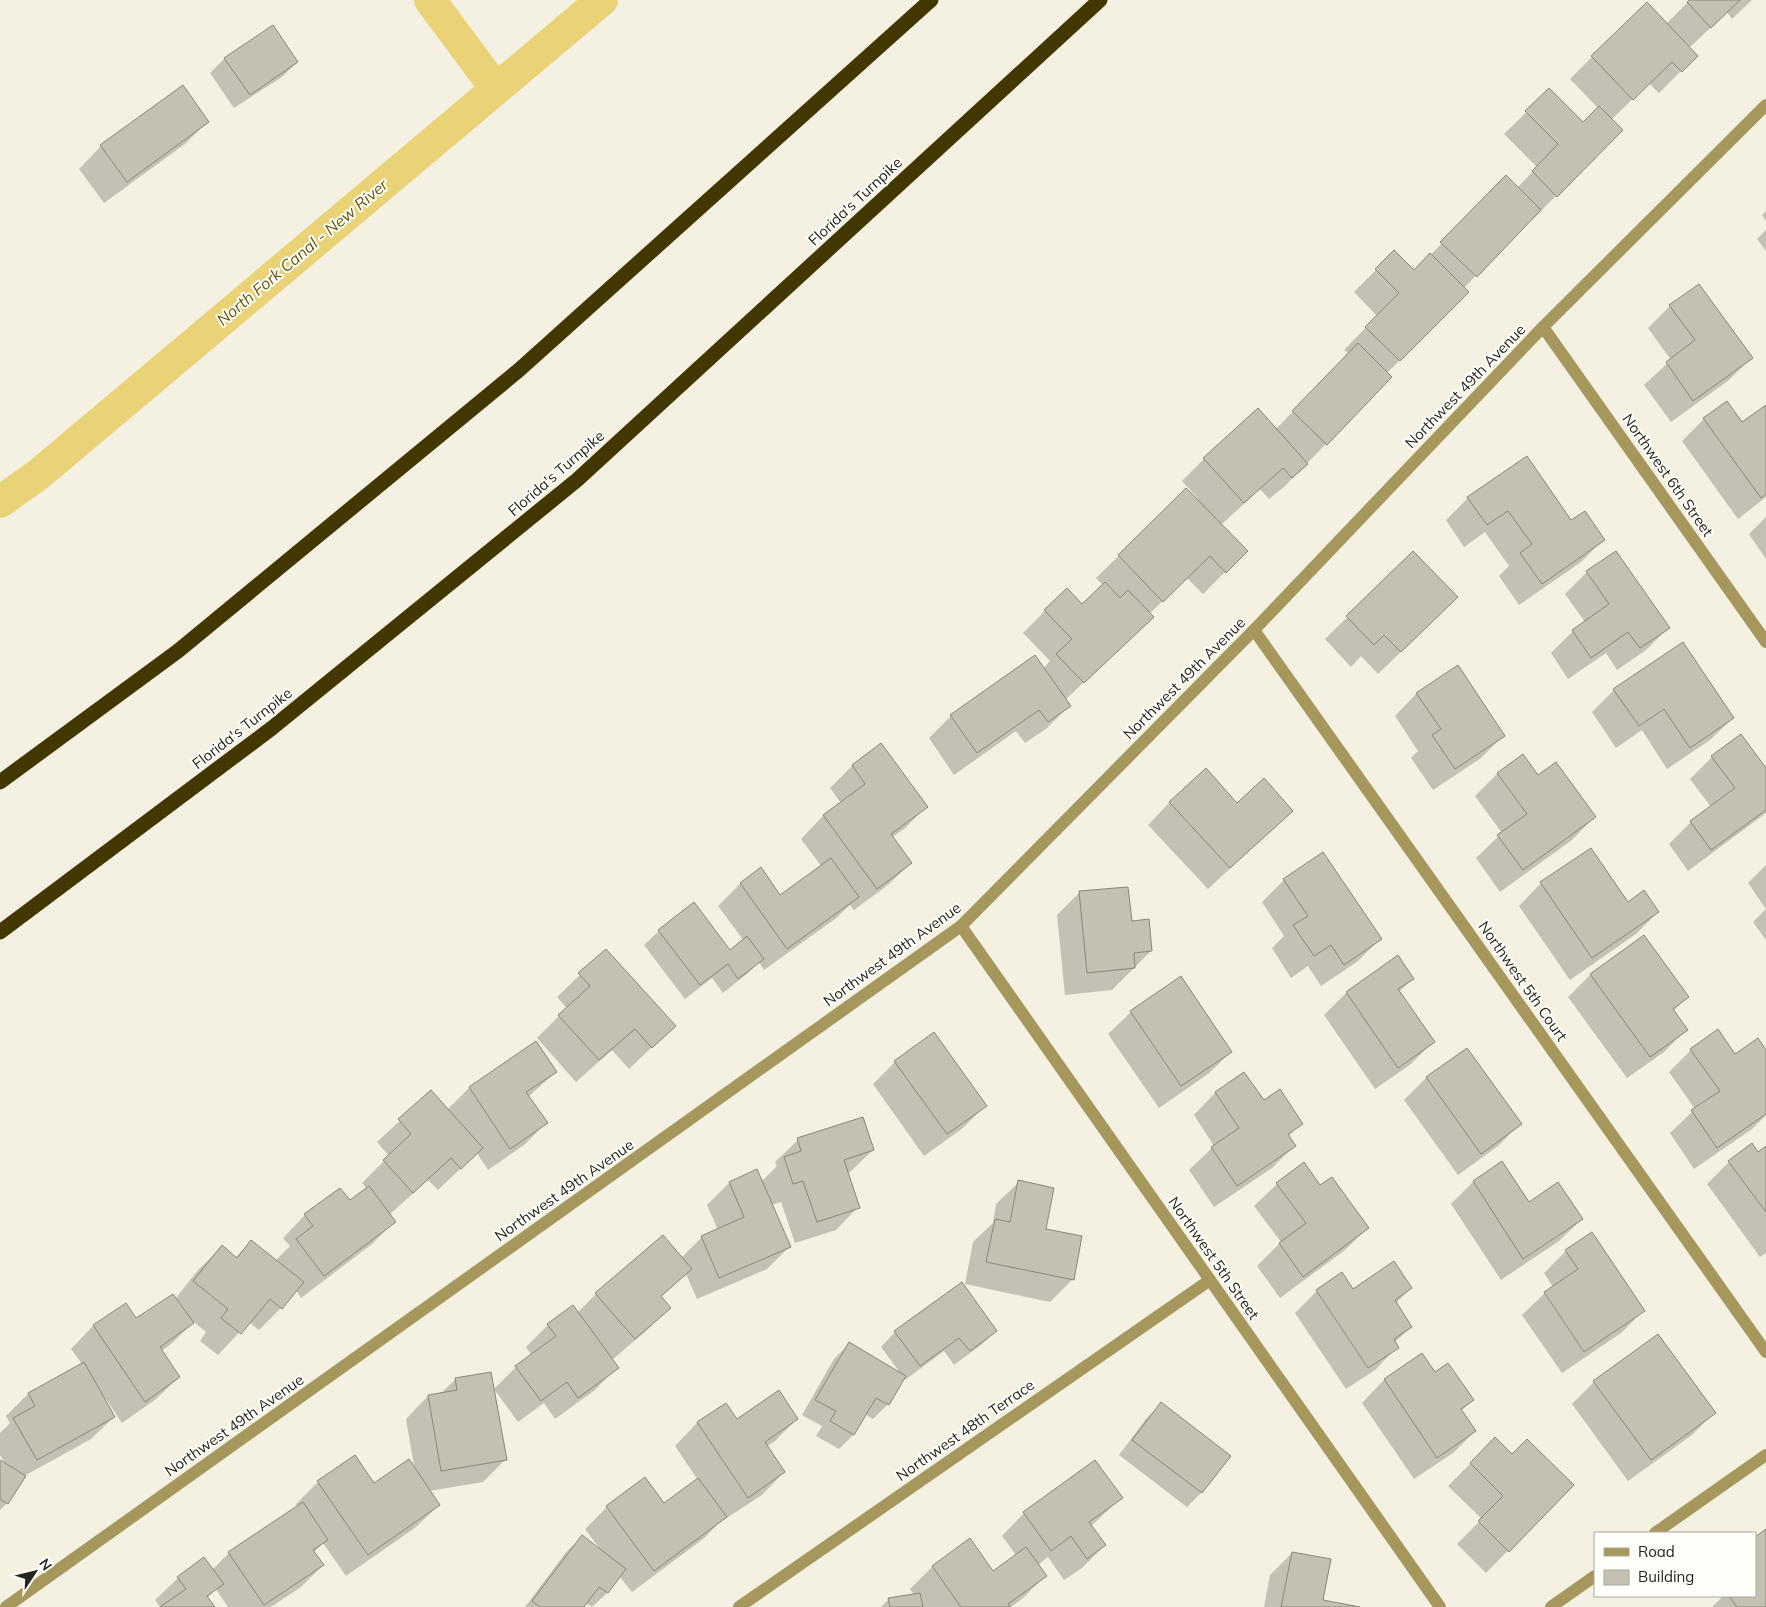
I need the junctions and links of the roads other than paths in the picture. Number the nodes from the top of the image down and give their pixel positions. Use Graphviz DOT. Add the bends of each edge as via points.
graph roads {
  1 [pos="931,0"];
  2 [pos="1100,0"];
  3 [pos="1766,105"];
  4 [pos="1543,327"];
  5 [pos="1254,630"];
  6 [pos="1766,642"];
  7 [pos="0,782"];
  8 [pos="961,926"];
  9 [pos="0,932"];
  10 [pos="1210,1280"];
  11 [pos="1766,1352"];
  12 [pos="1766,1455"];
  13 [pos="1656,1532"];
  14 [pos="1594,1577"];
  15 [pos="6,1607"];
  16 [pos="739,1607"];
  17 [pos="1440,1607"];
  18 [pos="1551,1607"];
  1 -- 7 [label="highway" via="519,370 178,651"];
  2 -- 9 [label="highway, Florida's Turnpike" via="577,480 272,728"];
  3 -- 4 [label="street, Northwest 49th Avenue"];
  4 -- 5 [label="street, Northwest 49th Avenue"];
  4 -- 6 [label="street, Northwest 6th Street"];
  5 -- 8 [label="street, Northwest 49th Avenue"];
  5 -- 11 [label="street, Northwest 5th Court"];
  8 -- 10 [label="street, Northwest 5th Street"];
  8 -- 15 [label="street, Northwest 49th Avenue"];
  10 -- 16 [label="street, Northwest 48th Terrace"];
  10 -- 17 [label="street, Northwest 5th Street"];
  12 -- 13 [label="street"];
  14 -- 18 [label="street"];
}
